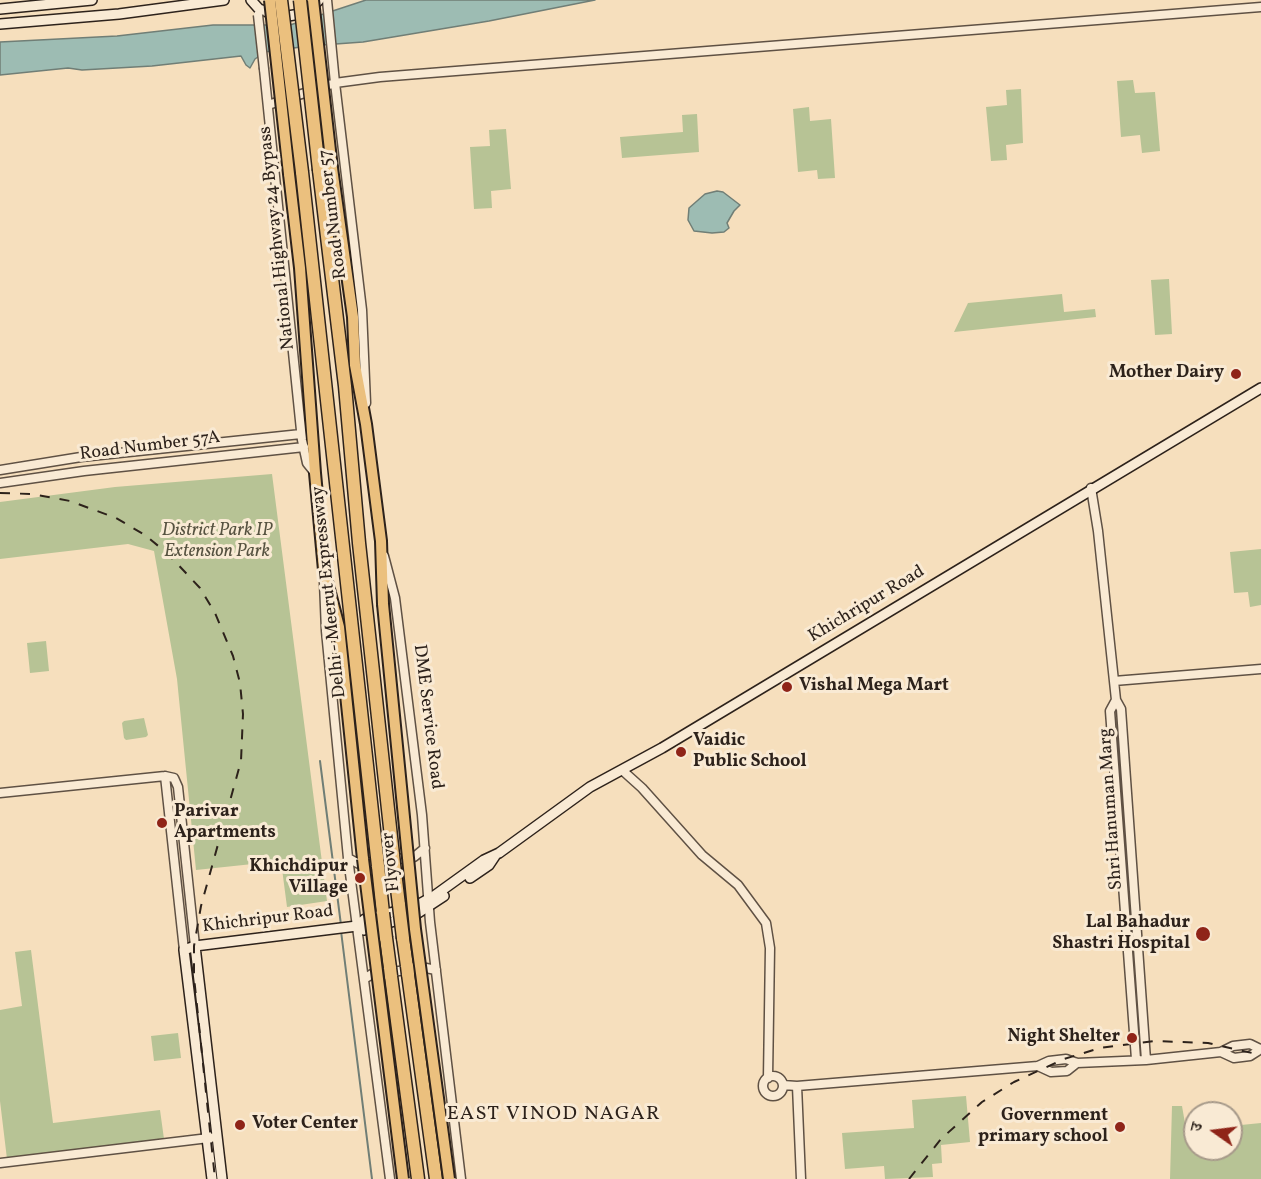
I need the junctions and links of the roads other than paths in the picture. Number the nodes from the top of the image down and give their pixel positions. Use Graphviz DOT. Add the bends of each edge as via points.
graph roads {
  1 [pos="92,0"];
  2 [pos="224,0"];
  3 [pos="270,0"];
  4 [pos="281,0"];
  5 [pos="300,0"];
  6 [pos="313,0"];
  7 [pos="324,1"];
  8 [pos="253,5"];
  9 [pos="1261,7"];
  10 [pos="0,9"];
  11 [pos="0,24"];
  12 [pos="335,83"];
  13 [pos="268,105"];
  14 [pos="296,173"];
  15 [pos="1261,388"];
  16 [pos="366,424"];
  17 [pos="302,434"];
  18 [pos="304,447"];
  19 [pos="0,470"];
  20 [pos="315,473"];
  21 [pos="0,483"];
  22 [pos="1091,488"];
  23 [pos="381,541"];
  24 [pos="324,570"];
  25 [pos="1261,669"];
  26 [pos="1114,681"];
  27 [pos="1116,700"];
  28 [pos="622,770"];
  29 [pos="165,776"];
  30 [pos="0,793"];
  31 [pos="425,848"];
  32 [pos="348,858"];
  33 [pos="428,903"];
  34 [pos="357,926"];
  35 [pos="195,946"];
  36 [pos="184,950"];
  37 [pos="436,970"];
  38 [pos="364,979"];
  39 [pos="1261,1049"];
  40 [pos="1136,1059"];
  41 [pos="1146,1060"];
  42 [pos="768,1078"];
  43 [pos="783,1085"];
  44 [pos="797,1086"];
  45 [pos="217,1137"];
  46 [pos="207,1138"];
  47 [pos="0,1163"];
  48 [pos="212,1179"];
  49 [pos="222,1179"];
  50 [pos="390,1179"];
  51 [pos="403,1179"];
  52 [pos="418,1179"];
  53 [pos="436,1179"];
  54 [pos="449,1179"];
  55 [pos="461,1179"];
  56 [pos="801,1179"];
  1 -- 10 [label="main road"];
  2 -- 11 [label="main road"];
  3 -- 14 [label="highway, National Highway 24 Bypass, bridge"];
  4 -- 14 [label="highway, Delhi - Meerut Expressway, bridge"];
  5 -- 53 [label="highway, Delhi - Meerut Expressway, bridge" via="399,905"];
  6 -- 16 [label="highway, Flyover, bridge"];
  7 -- 8 [label="main road" via="291,17 273,15"];
  7 -- 12 [label="street, Road Number 57"];
  8 -- 13 [label="street, bridge"];
  9 -- 12 [label="street"];
  12 -- 13 [label="street"];
  12 -- 16 [label="street, Road Number 57" via="362,310"];
  13 -- 17 [label="street"];
  14 -- 20 [label="highway, National Highway 24 Bypass"];
  14 -- 52 [label="highway, Delhi - Meerut Expressway, bridge"];
  15 -- 22 [label="main road, Khichripur Road"];
  16 -- 23 [label="highway, Flyover"];
  17 -- 18 [label="street"];
  17 -- 19 [label="street, Road Number 57A" via="81,457"];
  18 -- 20 [label="street" via="307,463"];
  18 -- 21 [label="street, Road Number 57A"];
  20 -- 24 [label="highway, National Highway 24 Bypass"];
  22 -- 26 [label="street, Shri Hanuman Marg"];
  22 -- 28 [label="main road, Khichripur Road"];
  23 -- 31 [label="street, DME Service Road" via="395,598"];
  23 -- 54 [label="highway, Flyover, bridge" via="383,604 416,929"];
  24 -- 32 [label="street" via="326,631"];
  24 -- 51 [label="highway, Flyover, bridge" via="339,627 369,913"];
  25 -- 26 [label="street"];
  26 -- 27 [label="street, Shri Hanuman Marg"];
  27 -- 40 [label="street, Shri Hanuman Marg" via="1110,711"];
  27 -- 41 [label="street, Shri Hanuman Marg" via="1121,709"];
  28 -- 33 [label="main road, Khichripur Road" via="590,787"];
  28 -- 42 [label="street" via="702,855 738,885 766,923 770,948"];
  29 -- 30 [label="street"];
  29 -- 35 [label="street" via="174,778 177,787"];
  29 -- 36 [label="street"];
  31 -- 32 [label="street" via="414,857 359,864"];
  31 -- 33 [label="street, DME Service Road"];
  32 -- 34 [label="street"];
  33 -- 34 [label="main road, Khichripur Road" via="365,919"];
  33 -- 37 [label="street, DME Service Road"];
  34 -- 35 [label="main road, Khichripur Road"];
  34 -- 38 [label="street"];
  35 -- 36 [label="main road, Khichripur Road"];
  35 -- 45 [label="main road"];
  36 -- 46 [label="main road"];
  37 -- 38 [label="street" via="372,974"];
  37 -- 55 [label="street, DME Service Road"];
  38 -- 50 [label="street"];
  39 -- 41 [label="street" via="1250,1056 1234,1058 1221,1052"];
  40 -- 41 [label="street"];
  40 -- 44 [label="street" via="1077,1064 1066,1071 1051,1072 1038,1066"];
  42 -- 43 [label="street" via="779,1078"];
  42 -- 43 [label="street" via="764,1084 771,1096 778,1095"];
  43 -- 44 [label="street"];
  44 -- 56 [label="street"];
  45 -- 46 [label="street"];
  45 -- 49 [label="main road"];
  46 -- 47 [label="street"];
  46 -- 48 [label="main road"];
}
